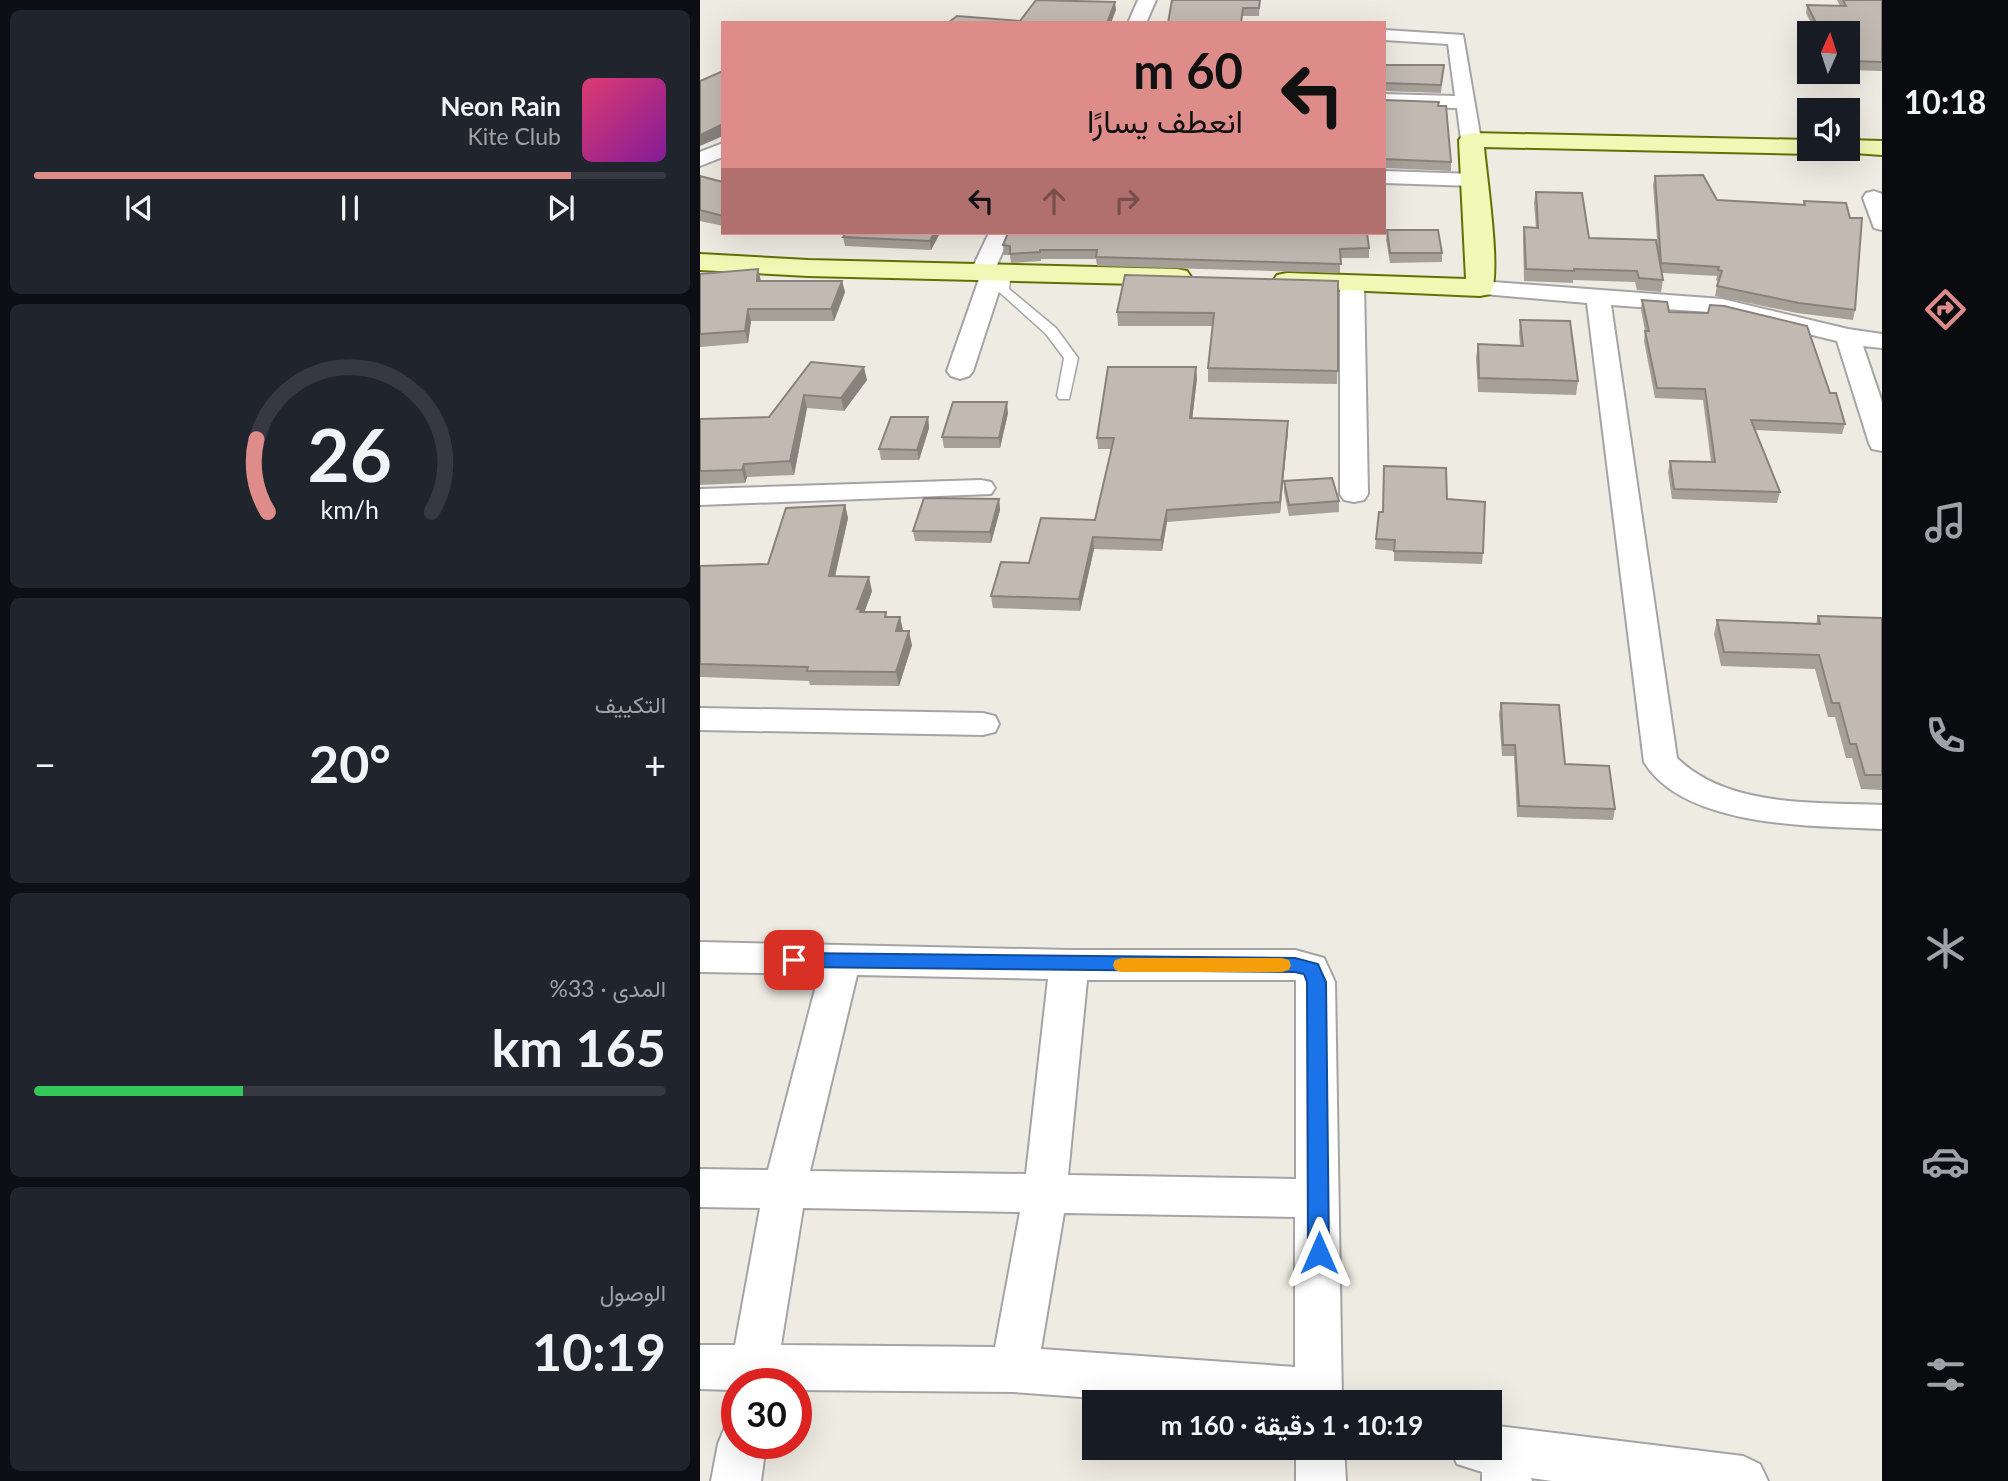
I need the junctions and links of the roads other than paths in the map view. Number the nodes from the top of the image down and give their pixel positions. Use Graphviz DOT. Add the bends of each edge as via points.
graph roads {
  1 [pos="1147,0"];
  2 [pos="1138,21"];
  3 [pos="1386,35"];
  4 [pos="1386,100"];
  5 [pos="1467,102"];
  6 [pos="1471,140"];
  7 [pos="1797,147"];
  8 [pos="1860,147"];
  9 [pos="1882,148"];
  10 [pos="721,150"];
  11 [pos="700,160"];
  12 [pos="1386,177"];
  13 [pos="1474,180"];
  14 [pos="1874,198"];
  15 [pos="1882,223"];
  16 [pos="1000,235"];
  17 [pos="700,262"];
  18 [pos="993,273"];
  19 [pos="1201,278"];
  20 [pos="1269,280"];
  21 [pos="1352,283"];
  22 [pos="1480,288"];
  23 [pos="1598,296"];
  24 [pos="1849,336"];
  25 [pos="1882,341"];
  26 [pos="960,371"];
  27 [pos="1064,396"];
  28 [pos="1882,443"];
  29 [pos="981,488"];
  30 [pos="1354,494"];
  31 [pos="700,497"];
  32 [pos="700,719"];
  33 [pos="983,723"];
  34 [pos="1882,817"];
  35 [pos="700,957"];
  36 [pos="841,961"];
  37 [pos="1069,965"];
  38 [pos="700,1188"];
  39 [pos="784,1191"];
  40 [pos="1045,1195"];
  41 [pos="1319,1198"];
  42 [pos="700,1367"];
  43 [pos="754,1368"];
  44 [pos="1014,1370"];
  45 [pos="721,1371"];
  46 [pos="812,1375"];
  47 [pos="1248,1390"];
  48 [pos="1318,1390"];
  49 [pos="740,1459"];
  50 [pos="1320,1460"];
  51 [pos="1495,1460"];
  52 [pos="736,1481"];
  53 [pos="1321,1481"];
  54 [pos="1743,1481"];
  1 -- 2 [label="street"];
  3 -- 5 [label="street" via="1458,39"];
  4 -- 5 [label="street"];
  5 -- 6 [label="street"];
  6 -- 7 [label="street"];
  6 -- 13 [label="street"];
  8 -- 9 [label="street"];
  10 -- 11 [label="street"];
  12 -- 13 [label="street"];
  13 -- 22 [label="street"];
  14 -- 15 [label="street"];
  16 -- 18 [label="street"];
  17 -- 18 [label="street"];
  18 -- 19 [label="street"];
  18 -- 26 [label="street"];
  18 -- 27 [label="lane" via="1003,290 1051,331 1071,358"];
  20 -- 21 [label="street"];
  21 -- 22 [label="street"];
  21 -- 30 [label="street"];
  22 -- 23 [label="street"];
  23 -- 24 [label="street" via="1722,306"];
  23 -- 34 [label="street" via="1661,762 1683,784 1725,801"];
  24 -- 25 [label="street"];
  24 -- 28 [label="street"];
  29 -- 31 [label="street"];
  32 -- 33 [label="street"];
  35 -- 36 [label="street"];
  36 -- 37 [label="street"];
  36 -- 39 [label="street"];
  37 -- 40 [label="street"];
  37 -- 41 [label="street" via="1295,965 1311,969 1316,982"];
  38 -- 39 [label="street"];
  39 -- 40 [label="street"];
  39 -- 43 [label="street"];
  40 -- 41 [label="street"];
  40 -- 44 [label="street"];
  41 -- 48 [label="street"];
  42 -- 45 [label="street"];
  44 -- 46 [label="street"];
  44 -- 47 [label="street"];
  49 -- 52 [label="street"];
  50 -- 53 [label="street"];
  51 -- 54 [label="street"];
}
